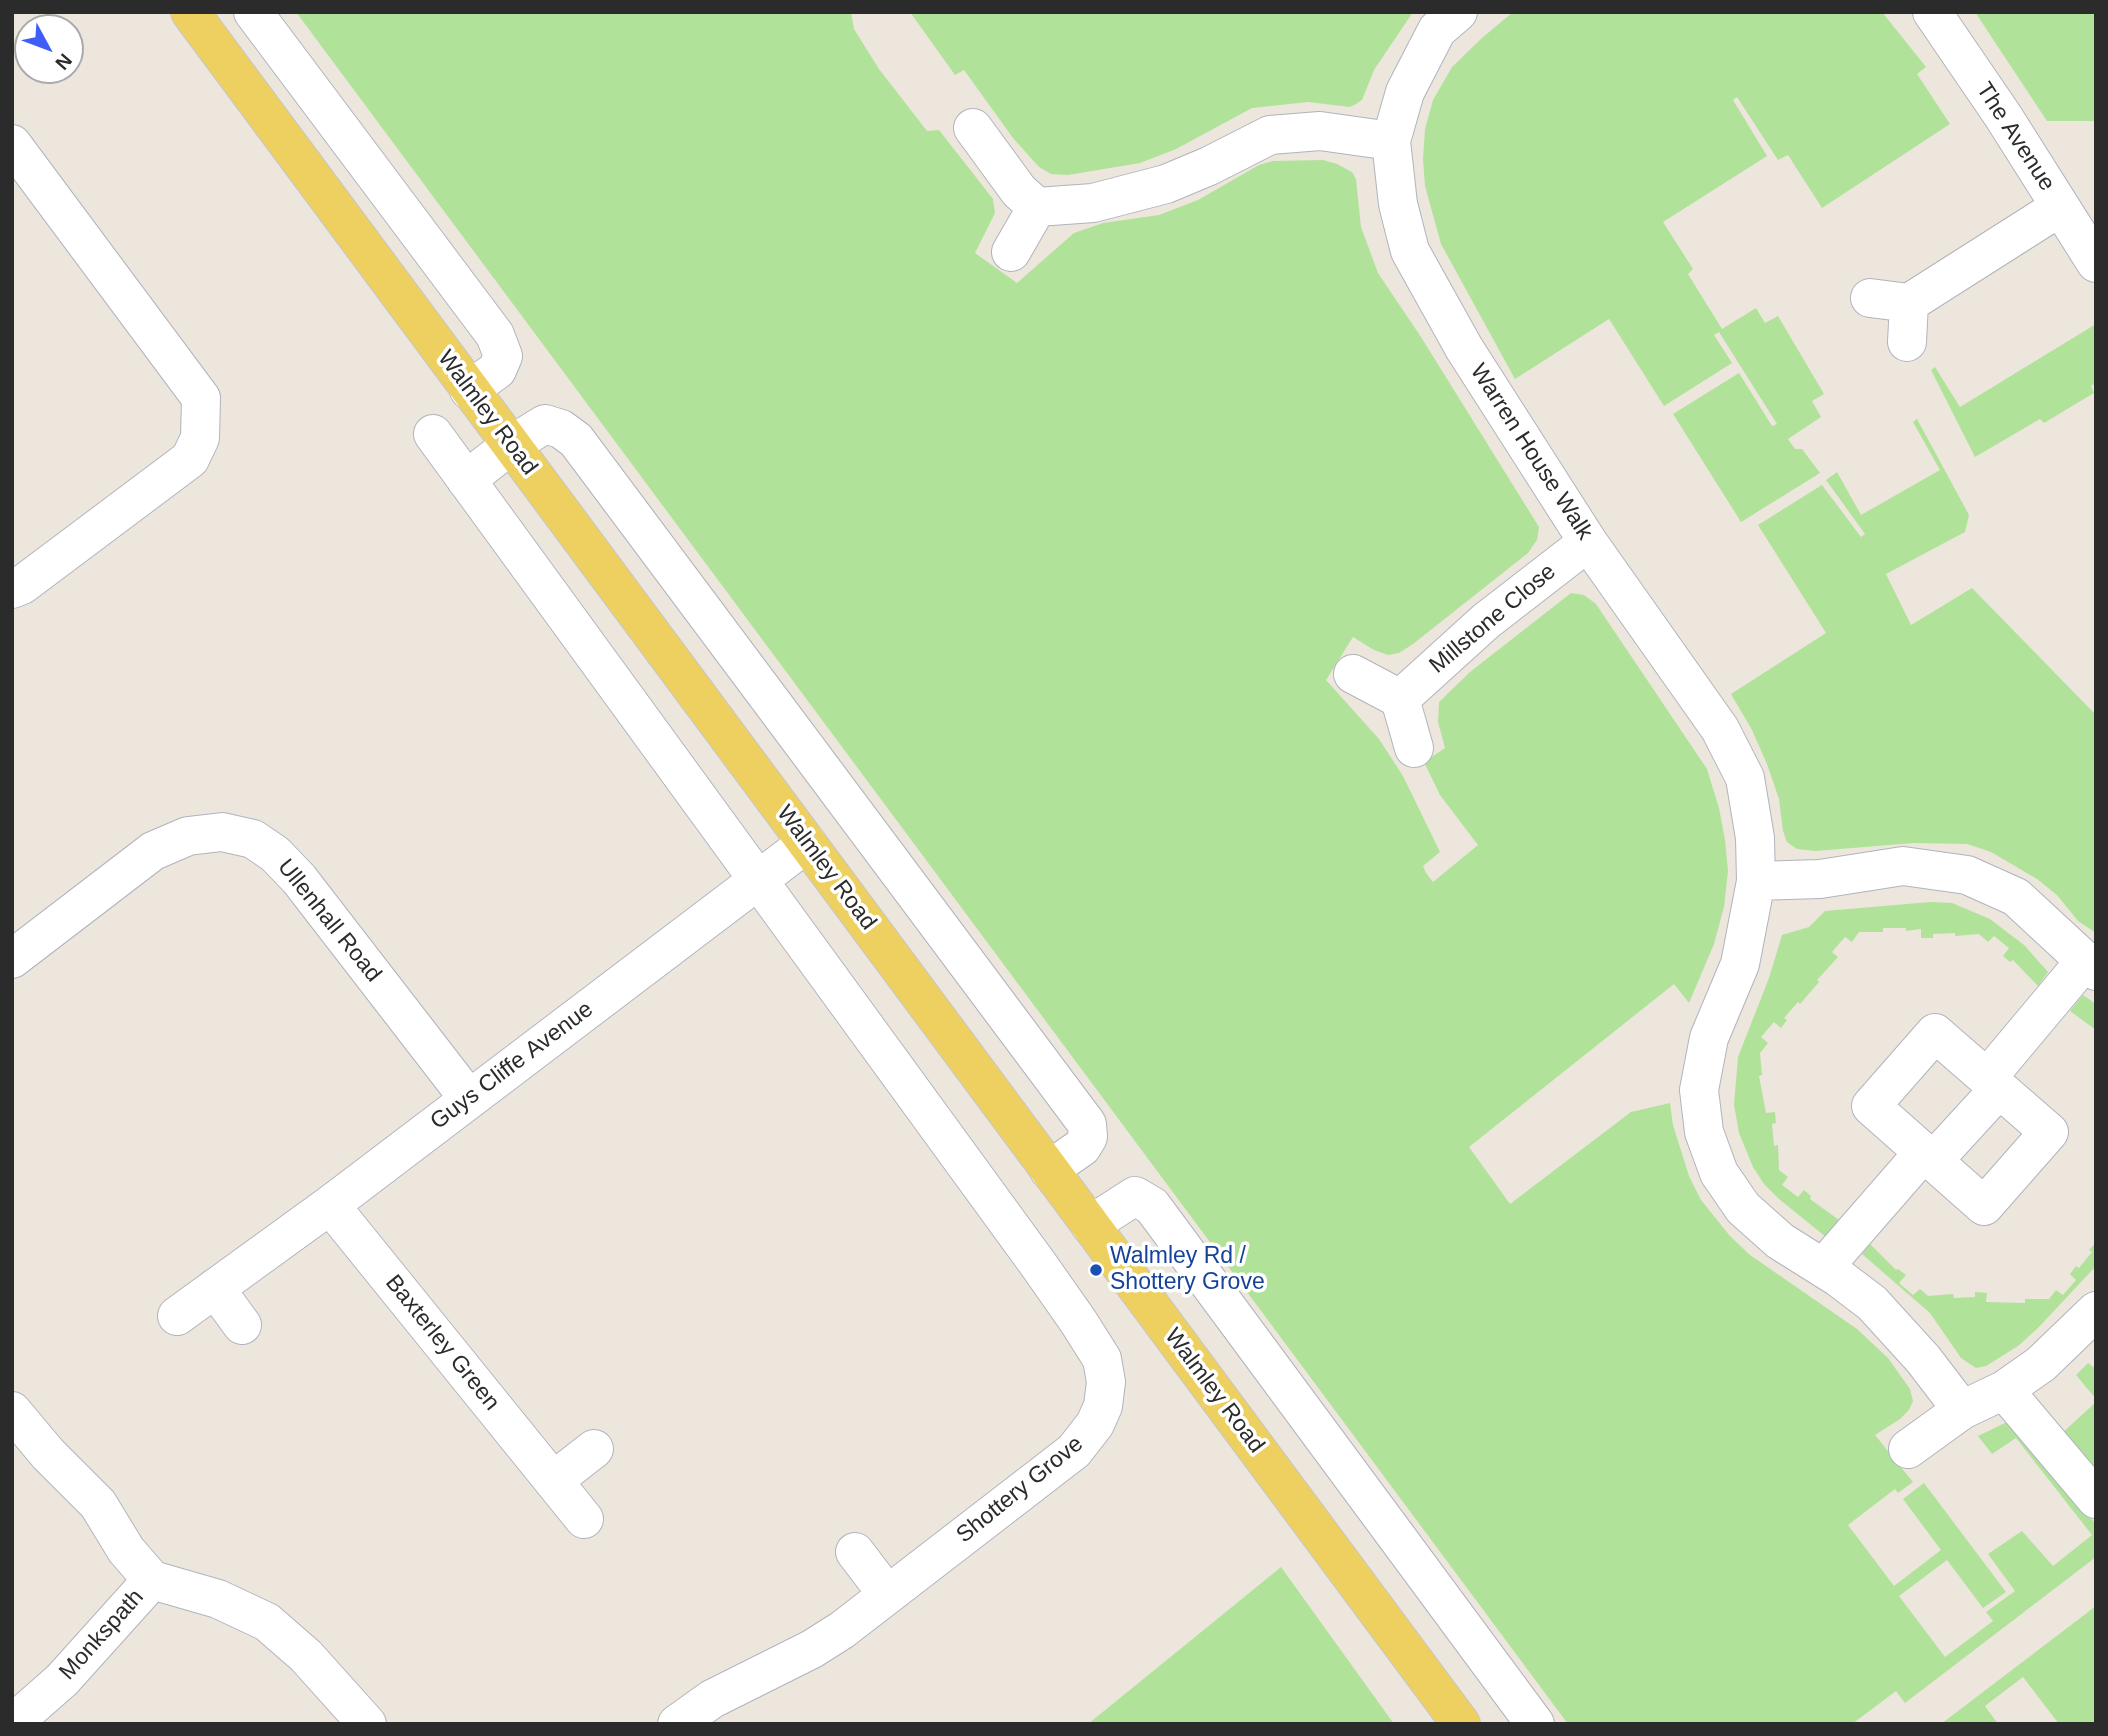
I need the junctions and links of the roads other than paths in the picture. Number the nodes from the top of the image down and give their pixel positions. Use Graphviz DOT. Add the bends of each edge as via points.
graph roads {
  1 [pos="190,12"];
  2 [pos="253,12"];
  3 [pos="1458,12"];
  4 [pos="1932,12"];
  5 [pos="973,128"];
  6 [pos="1391,141"];
  7 [pos="12,144"];
  8 [pos="1037,207"];
  9 [pos="2060,207"];
  10 [pos="1011,252"];
  11 [pos="2096,263"];
  12 [pos="1870,298"];
  13 [pos="1909,303"];
  14 [pos="1907,342"];
  15 [pos="469,390"];
  16 [pos="433,434"];
  17 [pos="511,445"];
  18 [pos="466,480"];
  19 [pos="1588,542"];
  20 [pos="12,589"];
  21 [pos="1353,674"];
  22 [pos="1399,699"];
  23 [pos="1414,748"];
  24 [pos="807,843"];
  25 [pos="758,879"];
  26 [pos="1756,881"];
  27 [pos="12,959"];
  28 [pos="2090,966"];
  29 [pos="1993,1083"];
  30 [pos="469,1099"];
  31 [pos="1928,1156"];
  32 [pos="1049,1170"];
  33 [pos="330,1205"];
  34 [pos="1090,1225"];
  35 [pos="1823,1268"];
  36 [pos="215,1288"];
  37 [pos="2096,1311"];
  38 [pos="177,1315"];
  39 [pos="242,1325"];
  40 [pos="2004,1390"];
  41 [pos="1962,1410"];
  42 [pos="12,1411"];
  43 [pos="594,1449"];
  44 [pos="1909,1449"];
  45 [pos="553,1481"];
  46 [pos="2096,1499"];
  47 [pos="584,1519"];
  48 [pos="855,1552"];
  49 [pos="152,1580"];
  50 [pos="887,1594"];
  51 [pos="12,1724"];
  52 [pos="367,1724"];
  53 [pos="677,1724"];
  54 [pos="1461,1724"];
  55 [pos="1535,1724"];
  1 -- 15 [label="main road, Walmley Road"];
  2 -- 15 [label="street" via="495,335 503,356 497,370"];
  3 -- 6 [label="street, Warren House Walk" via="1437,30 1405,92"];
  4 -- 9 [label="street, The Avenue"];
  5 -- 8 [label="street" via="1019,191"];
  6 -- 8 [label="street" via="1320,131 1269,135 1166,184 1093,203"];
  6 -- 19 [label="street, Warren House Walk" via="1398,204 1410,251 1464,348"];
  7 -- 20 [label="street" via="201,398 200,438 190,459"];
  8 -- 10 [label="street"];
  9 -- 11 [label="street, The Avenue"];
  9 -- 13 [label="street"];
  12 -- 13 [label="street"];
  13 -- 14 [label="street"];
  15 -- 17 [label="main road, Walmley Road"];
  16 -- 18 [label="street"];
  17 -- 18 [label="street"];
  17 -- 24 [label="main road, Walmley Road"];
  17 -- 32 [label="street" via="545,424 576,440 1087,1124 1088,1138 1082,1147"];
  18 -- 25 [label="street"];
  19 -- 22 [label="street, Millstone Close" via="1486,621"];
  19 -- 26 [label="street, Warren House Walk" via="1720,729 1745,778 1755,838"];
  21 -- 22 [label="street"];
  22 -- 23 [label="street"];
  24 -- 25 [label="street, Guys Cliffe Avenue"];
  24 -- 32 [label="main road, Walmley Road"];
  25 -- 30 [label="street, Guys Cliffe Avenue"];
  25 -- 50 [label="street, Shottery Grove" via="1102,1359 1106,1382 1103,1406 1085,1440"];
  26 -- 28 [label="street" via="1820,879 1903,866 1967,875 2016,897"];
  26 -- 35 [label="street, Warren House Walk" via="1740,964 1709,1038 1699,1090 1704,1132 1719,1173 1743,1208 1780,1241"];
  27 -- 30 [label="street, Ullenhall Road" via="153,851 188,836 222,832 253,839 299,879"];
  28 -- 29 [label="street"];
  29 -- 31 [label="street"];
  29 -- 31 [label="street" via="2049,1132 1984,1206"];
  29 -- 31 [label="street" via="1935,1033 1871,1106"];
  30 -- 33 [label="street, Guys Cliffe Avenue"];
  31 -- 35 [label="street"];
  32 -- 34 [label="main road, Walmley Road"];
  33 -- 36 [label="street, Guys Cliffe Avenue"];
  33 -- 45 [label="street, Baxterley Green"];
  34 -- 54 [label="main road, Walmley Road"];
  34 -- 55 [label="street" via="1135,1196 1152,1206"];
  35 -- 41 [label="street, Warren House Walk" via="1894,1325"];
  36 -- 38 [label="street, Guys Cliffe Avenue"];
  36 -- 39 [label="street"];
  37 -- 40 [label="street" via="2041,1364"];
  40 -- 41 [label="street"];
  40 -- 46 [label="street"];
  41 -- 44 [label="street"];
  42 -- 49 [label="street, Monkspath" via="98,1504 126,1550"];
  43 -- 45 [label="street"];
  45 -- 47 [label="street, Baxterley Green"];
  48 -- 50 [label="street"];
  49 -- 51 [label="street, Monkspath" via="62,1680"];
  49 -- 52 [label="street" via="218,1599 267,1622 306,1656"];
  50 -- 53 [label="street, Shottery Grove" via="812,1650 712,1699"];
}
